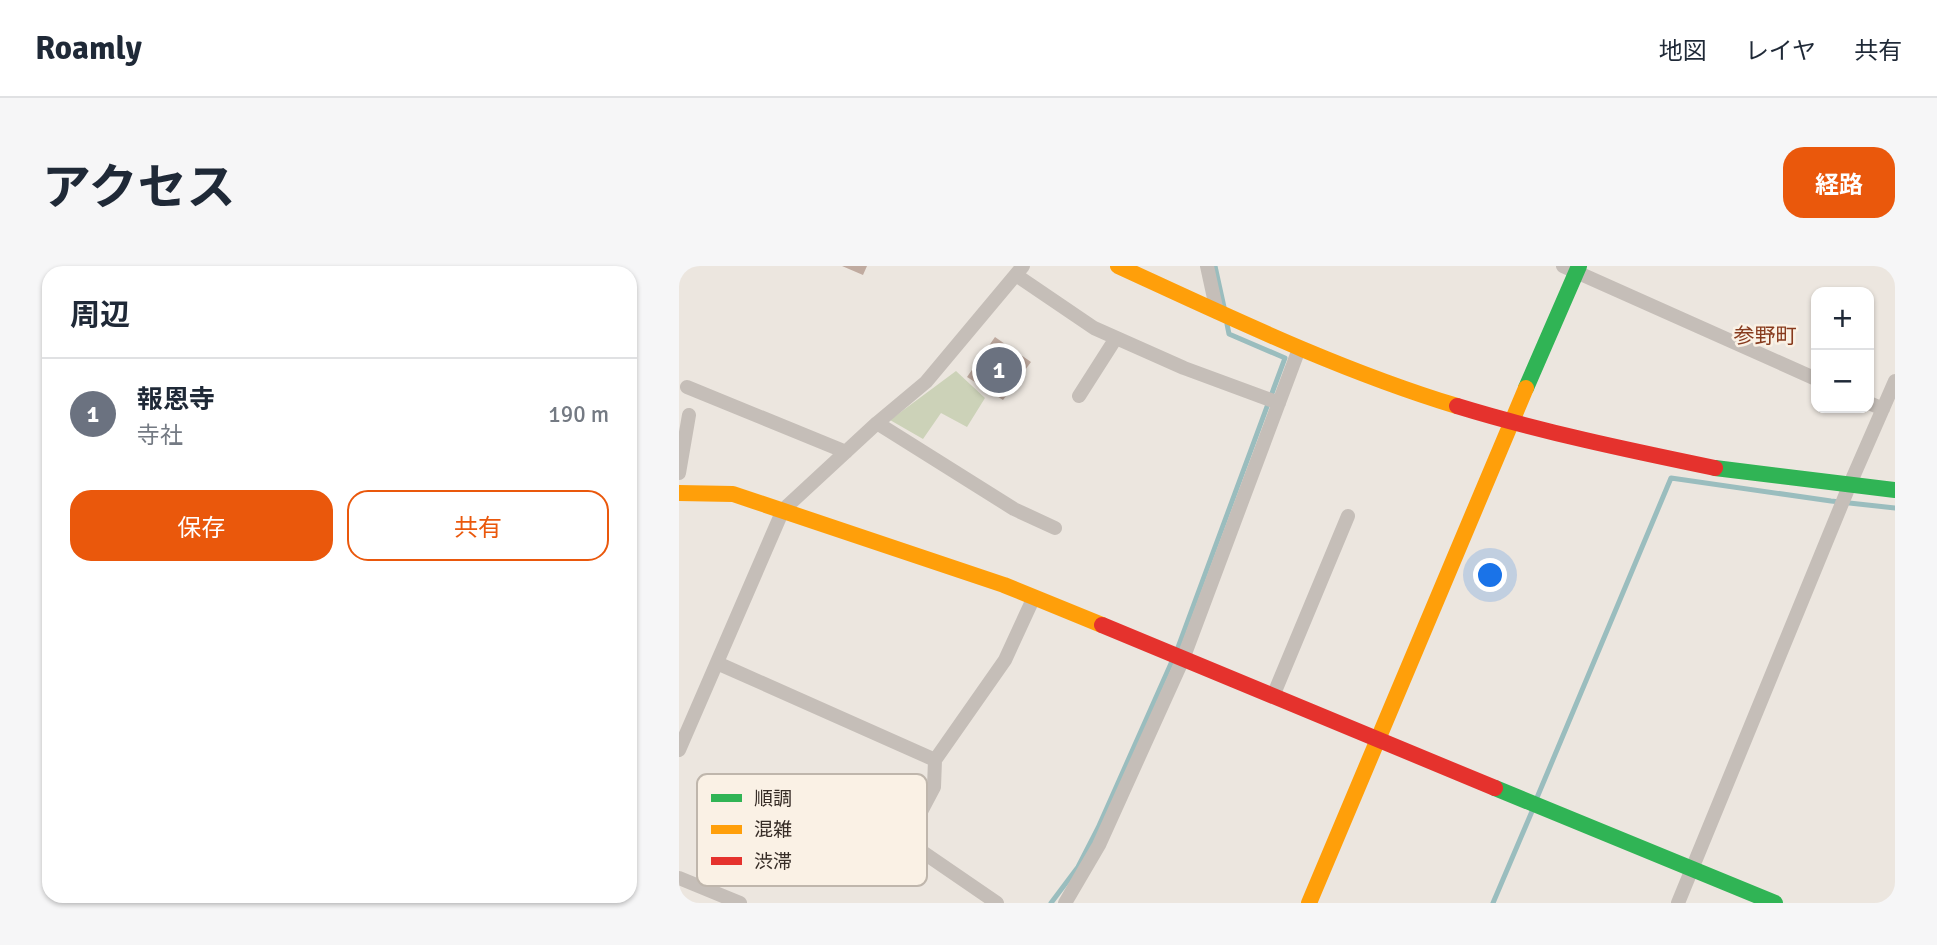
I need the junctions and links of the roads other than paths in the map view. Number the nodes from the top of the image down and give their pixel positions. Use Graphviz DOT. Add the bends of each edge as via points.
graph roads {
  1 [pos="1118,266"];
  2 [pos="1207,266"];
  3 [pos="1573,268"];
  4 [pos="1019,270"];
  5 [pos="1217,312"];
  6 [pos="1116,338"];
  7 [pos="1299,349"];
  8 [pos="1811,377"];
  9 [pos="1895,381"];
  10 [pos="687,387"];
  11 [pos="1079,396"];
  12 [pos="1279,403"];
  13 [pos="1874,405"];
  14 [pos="1883,409"];
  15 [pos="689,415"];
  16 [pos="877,423"];
  17 [pos="1511,423"];
  18 [pos="846,452"];
  19 [pos="679,473"];
  20 [pos="1850,484"];
  21 [pos="1895,490"];
  22 [pos="679,493"];
  23 [pos="783,510"];
  24 [pos="1348,516"];
  25 [pos="1055,528"];
  26 [pos="1034,597"];
  27 [pos="1183,659"];
  28 [pos="716,663"];
  29 [pos="1273,696"];
  30 [pos="1378,739"];
  31 [pos="679,750"];
  32 [pos="935,760"];
  33 [pos="927,801"];
  34 [pos="927,855"];
  35 [pos="1693,869"];
  36 [pos="679,878"];
  37 [pos="697,885"];
  38 [pos="699,886"];
  39 [pos="740,903"];
  40 [pos="997,903"];
  41 [pos="1065,903"];
  42 [pos="1309,903"];
  43 [pos="1678,903"];
  44 [pos="1775,903"];
  1 -- 5 [label="street"];
  2 -- 5 [label="street"];
  3 -- 8 [label="street"];
  3 -- 17 [label="street"];
  4 -- 6 [label="street" via="1094,328"];
  4 -- 16 [label="street" via="926,382"];
  5 -- 7 [label="street"];
  6 -- 11 [label="street"];
  6 -- 12 [label="street"];
  7 -- 12 [label="street"];
  7 -- 17 [label="street" via="1404,390"];
  9 -- 14 [label="street"];
  10 -- 18 [label="street"];
  12 -- 27 [label="street"];
  13 -- 14 [label="street"];
  14 -- 20 [label="street"];
  15 -- 19 [label="street"];
  16 -- 18 [label="street"];
  16 -- 25 [label="street" via="1014,509"];
  17 -- 20 [label="street" via="1721,470"];
  17 -- 30 [label="street"];
  18 -- 23 [label="street"];
  20 -- 21 [label="street"];
  20 -- 35 [label="street"];
  22 -- 23 [label="street" via="733,494"];
  23 -- 26 [label="street"];
  23 -- 28 [label="street"];
  24 -- 29 [label="street"];
  26 -- 27 [label="street"];
  26 -- 32 [label="street" via="1005,660"];
  27 -- 29 [label="street"];
  27 -- 41 [label="street" via="1099,845"];
  28 -- 31 [label="street"];
  28 -- 32 [label="street"];
  29 -- 30 [label="street"];
  30 -- 35 [label="street"];
  30 -- 42 [label="street"];
  32 -- 33 [label="street" via="935,787"];
  34 -- 40 [label="street"];
  35 -- 43 [label="street"];
  35 -- 44 [label="street"];
  36 -- 37 [label="street"];
  38 -- 39 [label="street"];
}
